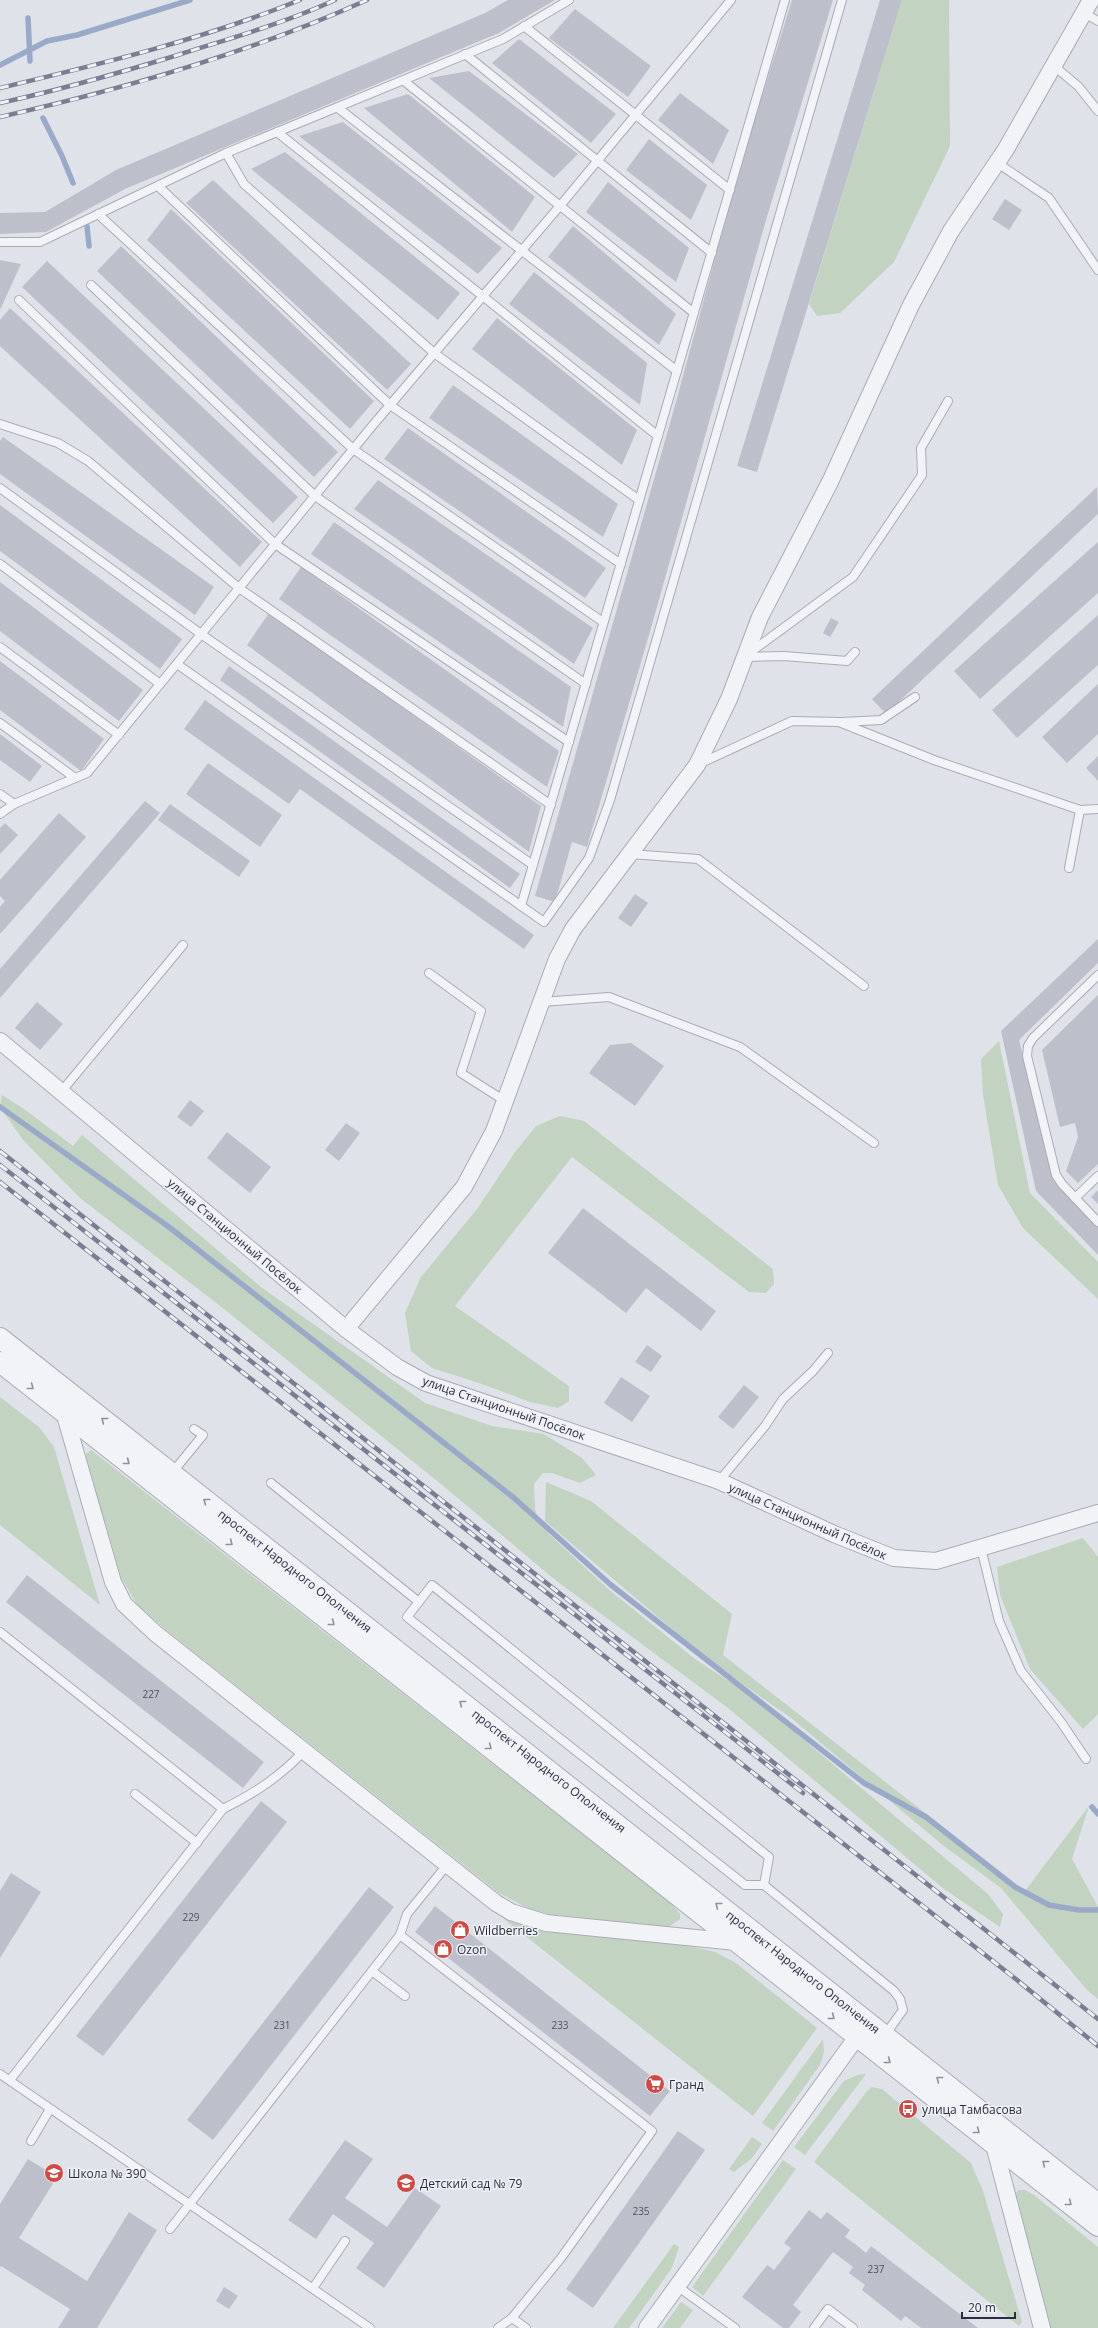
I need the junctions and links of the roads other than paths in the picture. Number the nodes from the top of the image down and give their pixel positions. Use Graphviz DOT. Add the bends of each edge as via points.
graph roads {
  1 [pos="569,0"];
  2 [pos="731,0"];
  3 [pos="785,0"];
  4 [pos="842,0"];
  5 [pos="1088,6"];
  6 [pos="1098,21"];
  7 [pos="524,26"];
  8 [pos="465,54"];
  9 [pos="1054,66"];
  10 [pos="404,80"];
  11 [pos="338,108"];
  12 [pos="1098,111"];
  13 [pos="636,115"];
  14 [pos="277,132"];
  15 [pos="226,153"];
  16 [pos="598,161"];
  17 [pos="996,162"];
  18 [pos="158,186"];
  19 [pos="730,190"];
  20 [pos="560,206"];
  21 [pos="98,214"];
  22 [pos="0,242"];
  23 [pos="522,251"];
  24 [pos="712,252"];
  25 [pos="1098,270"];
  26 [pos="91,285"];
  27 [pos="483,296"];
  28 [pos="19,300"];
  29 [pos="694,313"];
  30 [pos="434,353"];
  31 [pos="677,371"];
  32 [pos="948,400"];
  33 [pos="390,405"];
  34 [pos="0,424"];
  35 [pos="658,436"];
  36 [pos="353,449"];
  37 [pos="0,488"];
  38 [pos="315,496"];
  39 [pos="639,500"];
  40 [pos="275,544"];
  41 [pos="0,564"];
  42 [pos="621,564"];
  43 [pos="239,588"];
  44 [pos="604,622"];
  45 [pos="201,634"];
  46 [pos="0,647"];
  47 [pos="855,652"];
  48 [pos="745,657"];
  49 [pos="177,664"];
  50 [pos="160,684"];
  51 [pos="586,684"];
  52 [pos="914,697"];
  53 [pos="839,722"];
  54 [pos="0,723"];
  55 [pos="118,735"];
  56 [pos="569,742"];
  57 [pos="697,765"];
  58 [pos="75,778"];
  59 [pos="0,794"];
  60 [pos="14,804"];
  61 [pos="551,805"];
  62 [pos="1098,809"];
  63 [pos="1080,810"];
  64 [pos="0,814"];
  65 [pos="630,854"];
  66 [pos="533,865"];
  67 [pos="1069,868"];
  68 [pos="521,906"];
  69 [pos="183,945"];
  70 [pos="429,973"];
  71 [pos="1098,975"];
  72 [pos="864,986"];
  73 [pos="541,1002"];
  74 [pos="0,1041"];
  75 [pos="61,1092"];
  76 [pos="505,1101"];
  77 [pos="874,1143"];
  78 [pos="1098,1176"];
  79 [pos="1075,1198"];
  80 [pos="1098,1222"];
  81 [pos="346,1329"];
  82 [pos="0,1338"];
  83 [pos="828,1353"];
  84 [pos="0,1362"];
  85 [pos="64,1412"];
  86 [pos="194,1429"];
  87 [pos="171,1473"];
  88 [pos="719,1481"];
  89 [pos="271,1482"];
  90 [pos="1098,1513"];
  91 [pos="982,1548"];
  92 [pos="419,1602"];
  93 [pos="0,1632"];
  94 [pos="305,1750"];
  95 [pos="1086,1759"];
  96 [pos="135,1794"];
  97 [pos="224,1809"];
  98 [pos="197,1843"];
  99 [pos="447,1865"];
  100 [pos="764,1885"];
  101 [pos="400,1935"];
  102 [pos="736,1942"];
  103 [pos="372,1971"];
  104 [pos="405,1996"];
  105 [pos="862,2030"];
  106 [pos="884,2036"];
  107 [pos="0,2074"];
  108 [pos="10,2080"];
  109 [pos="50,2109"];
  110 [pos="30,2141"];
  111 [pos="994,2145"];
  112 [pos="191,2204"];
  113 [pos="1098,2204"];
  114 [pos="1098,2226"];
  115 [pos="170,2229"];
  116 [pos="345,2241"];
  117 [pos="677,2286"];
  118 [pos="313,2288"];
  119 [pos="512,2318"];
  120 [pos="370,2328"];
  121 [pos="498,2328"];
  122 [pos="526,2328"];
  123 [pos="647,2328"];
  124 [pos="736,2328"];
  125 [pos="814,2328"];
  126 [pos="853,2328"];
  127 [pos="1042,2328"];
  1 -- 7 [label="lane"];
  2 -- 13 [label="lane"];
  3 -- 19 [label="lane"];
  4 -- 68 [label="lane" via="610,800 592,851 544,922"];
  5 -- 6 [label="lane"];
  5 -- 9 [label="street"];
  7 -- 8 [label="lane" via="503,39"];
  7 -- 13 [label="lane"];
  8 -- 10 [label="lane"];
  8 -- 16 [label="lane"];
  9 -- 12 [label="lane" via="1078,86"];
  9 -- 17 [label="street"];
  10 -- 11 [label="lane"];
  10 -- 20 [label="lane"];
  11 -- 14 [label="lane"];
  11 -- 23 [label="lane"];
  13 -- 16 [label="lane"];
  13 -- 19 [label="lane"];
  14 -- 15 [label="lane"];
  14 -- 27 [label="lane"];
  15 -- 18 [label="lane"];
  15 -- 30 [label="lane" via="244,184"];
  16 -- 20 [label="lane"];
  16 -- 24 [label="lane"];
  17 -- 25 [label="lane" via="1049,198"];
  17 -- 48 [label="street" via="951,231 911,305 830,482 760,617"];
  18 -- 21 [label="lane"];
  18 -- 33 [label="lane"];
  19 -- 24 [label="lane"];
  20 -- 23 [label="lane"];
  20 -- 29 [label="lane"];
  21 -- 22 [label="lane" via="40,242"];
  21 -- 36 [label="lane"];
  23 -- 27 [label="lane"];
  23 -- 31 [label="lane"];
  24 -- 29 [label="lane"];
  26 -- 38 [label="lane"];
  27 -- 30 [label="lane"];
  27 -- 35 [label="lane"];
  28 -- 40 [label="lane"];
  29 -- 31 [label="lane"];
  30 -- 33 [label="lane"];
  30 -- 39 [label="lane"];
  31 -- 35 [label="lane"];
  32 -- 48 [label="lane" via="921,448 922,475 853,577"];
  33 -- 36 [label="lane"];
  33 -- 42 [label="lane"];
  34 -- 43 [label="lane" via="58,443 88,461"];
  35 -- 39 [label="lane"];
  36 -- 38 [label="lane"];
  36 -- 44 [label="lane"];
  37 -- 45 [label="lane"];
  38 -- 40 [label="lane"];
  38 -- 51 [label="lane"];
  39 -- 42 [label="lane"];
  40 -- 43 [label="lane"];
  40 -- 56 [label="lane"];
  41 -- 50 [label="lane"];
  42 -- 44 [label="lane"];
  43 -- 45 [label="lane"];
  43 -- 61 [label="lane"];
  44 -- 51 [label="lane"];
  45 -- 49 [label="lane"];
  45 -- 66 [label="lane"];
  46 -- 55 [label="lane"];
  47 -- 48 [label="lane" via="847,661 784,656"];
  48 -- 57 [label="street" via="729,699"];
  49 -- 50 [label="lane"];
  49 -- 68 [label="lane"];
  50 -- 55 [label="lane"];
  51 -- 56 [label="lane"];
  52 -- 53 [label="lane" via="881,720"];
  53 -- 57 [label="lane" via="792,722"];
  53 -- 63 [label="lane" via="934,760"];
  54 -- 58 [label="lane"];
  55 -- 58 [label="lane" via="88,773"];
  56 -- 61 [label="lane"];
  57 -- 65 [label="street"];
  58 -- 60 [label="lane"];
  59 -- 60 [label="lane"];
  60 -- 64 [label="lane"];
  61 -- 66 [label="lane"];
  62 -- 63 [label="lane"];
  63 -- 67 [label="lane"];
  65 -- 72 [label="lane" via="698,859"];
  65 -- 73 [label="street" via="573,929 557,959"];
  66 -- 68 [label="lane"];
  69 -- 75 [label="lane"];
  70 -- 76 [label="lane" via="481,1011 461,1073"];
  71 -- 79 [label="lane" via="1033,1038 1028,1046 1027,1056 1056,1175"];
  73 -- 76 [label="street"];
  73 -- 77 [label="lane" via="609,997 740,1047"];
  74 -- 75 [label="street, улица Станционный Посёлок"];
  75 -- 81 [label="street, улица Станционный Посёлок"];
  76 -- 81 [label="street" via="494,1131 464,1187"];
  78 -- 79 [label="lane"];
  79 -- 80 [label="lane"];
  81 -- 88 [label="street, улица Станционный Посёлок" via="397,1367 426,1383"];
  87 -- 82 [label="street, проспект Народного Ополчения, one-way"];
  83 -- 88 [label="lane" via="783,1399 765,1426"];
  84 -- 85 [label="street, проспект Народного Ополчения, one-way"];
  85 -- 94 [label="street" via="104,1555 124,1604 155,1633"];
  85 -- 102 [label="street, проспект Народного Ополчения, one-way"];
  86 -- 87 [label="lane" via="203,1435"];
  105 -- 87 [label="street, проспект Народного Ополчения, one-way"];
  88 -- 91 [label="street, улица Станционный Посёлок" via="834,1534 894,1558 936,1561"];
  89 -- 92 [label="lane"];
  90 -- 91 [label="street, улица Станционный Посёлок"];
  91 -- 95 [label="lane" via="999,1620 1021,1672 1061,1722"];
  92 -- 100 [label="lane" via="407,1617 745,1885"];
  92 -- 100 [label="lane" via="432,1585 769,1857"];
  93 -- 97 [label="lane"];
  94 -- 97 [label="lane" via="273,1780"];
  94 -- 99 [label="street"];
  96 -- 98 [label="lane"];
  97 -- 98 [label="lane"];
  98 -- 108 [label="lane"];
  99 -- 101 [label="lane" via="407,1914"];
  99 -- 102 [label="street" via="496,1903 526,1918 546,1923"];
  100 -- 106 [label="lane" via="894,1991 903,2010"];
  101 -- 103 [label="lane"];
  101 -- 119 [label="lane" via="652,2131 561,2258"];
  102 -- 105 [label="street, проспект Народного Ополчения, one-way"];
  103 -- 104 [label="lane"];
  103 -- 112 [label="lane"];
  105 -- 106 [label="street, проспект Народного Ополчения"];
  105 -- 111 [label="street, проспект Народного Ополчения, one-way"];
  105 -- 117 [label="street"];
  113 -- 106 [label="street, проспект Народного Ополчения, one-way"];
  107 -- 108 [label="lane"];
  108 -- 109 [label="lane"];
  109 -- 110 [label="lane"];
  109 -- 112 [label="lane"];
  111 -- 114 [label="street, проспект Народного Ополчения, one-way"];
  111 -- 127 [label="street"];
  112 -- 115 [label="lane"];
  112 -- 118 [label="lane"];
  116 -- 118 [label="lane"];
  117 -- 123 [label="street"];
  117 -- 124 [label="lane"];
  118 -- 120 [label="lane"];
  119 -- 121 [label="lane"];
  119 -- 122 [label="lane"];
  125 -- 126 [label="lane" via="828,2309"];
}
